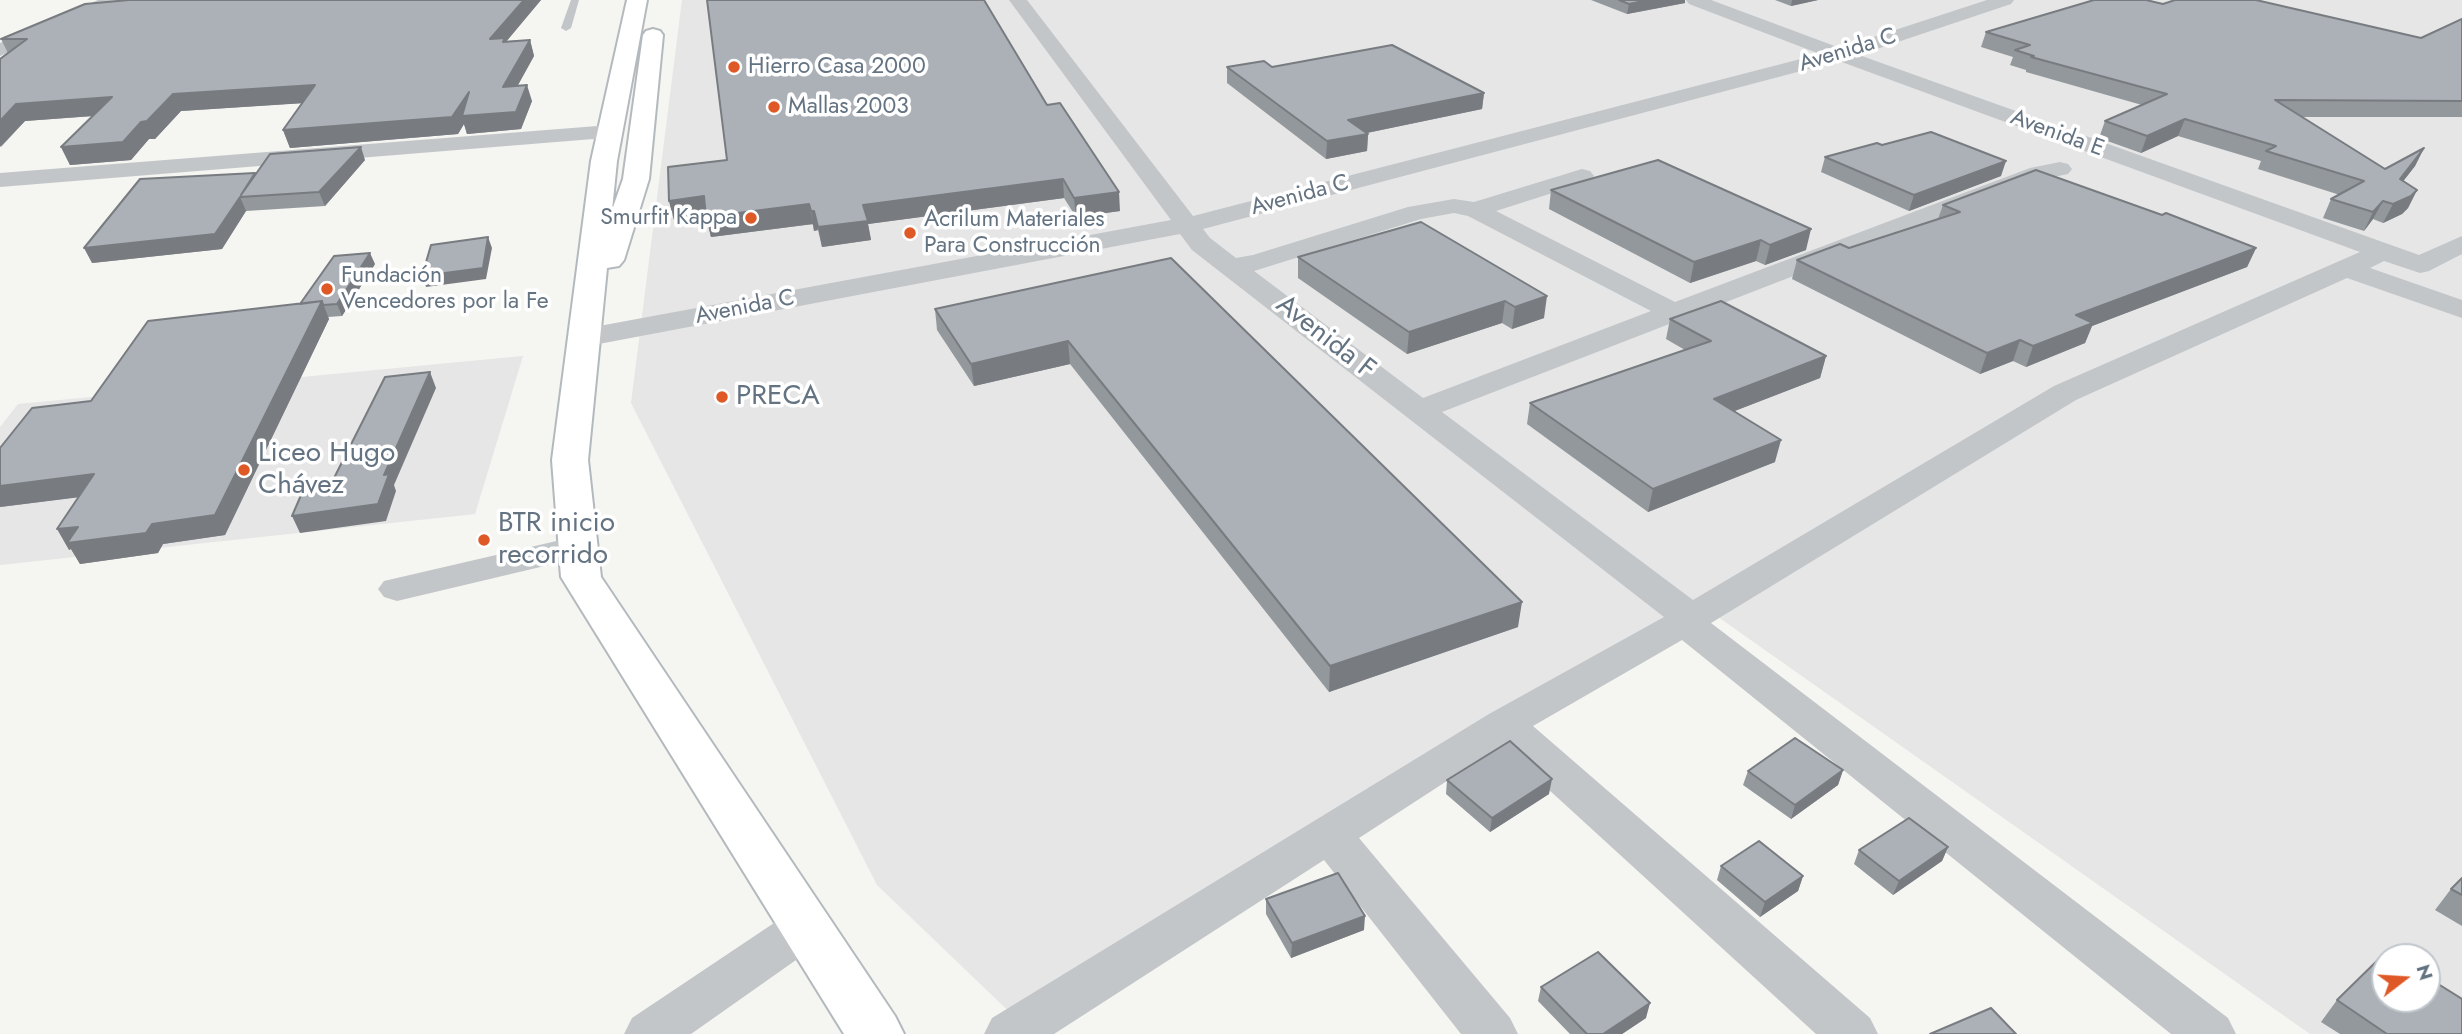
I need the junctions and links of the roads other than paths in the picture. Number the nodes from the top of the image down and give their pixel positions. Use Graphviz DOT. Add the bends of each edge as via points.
graph roads {
  1 [pos="113,0"];
  2 [pos="575,0"];
  3 [pos="637,0"];
  4 [pos="658,0"];
  5 [pos="1018,0"];
  6 [pos="1695,0"];
  7 [pos="2005,0"];
  8 [pos="566,28"];
  9 [pos="0,50"];
  10 [pos="1840,55"];
  11 [pos="610,132"];
  12 [pos="2060,169"];
  13 [pos="1582,176"];
  14 [pos="0,180"];
  15 [pos="1475,209"];
  16 [pos="1186,225"];
  17 [pos="2462,244"];
  18 [pos="2383,252"];
  19 [pos="1232,266"];
  20 [pos="2346,268"];
  21 [pos="2462,310"];
  22 [pos="1673,312"];
  23 [pos="583,338"];
  24 [pos="1419,410"];
  25 [pos="578,547"];
  26 [pos="397,589"];
  27 [pos="1687,620"];
  28 [pos="1504,724"];
  29 [pos="1329,834"];
  30 [pos="806,928"];
  31 [pos="650,1034"];
  32 [pos="875,1034"];
  33 [pos="1010,1034"];
  34 [pos="1492,1034"];
  35 [pos="1852,1034"];
  36 [pos="2210,1034"];
  1 -- 9 [label="street"];
  2 -- 8 [label="lane"];
  3 -- 11 [label="main road"];
  4 -- 23 [label="main road" via="636,179"];
  5 -- 16 [label="street, Avenida F"];
  6 -- 10 [label="street, Avenida E"];
  7 -- 10 [label="street, Avenida C"];
  10 -- 16 [label="street, Avenida C"];
  10 -- 18 [label="street, Avenida E"];
  11 -- 14 [label="street"];
  11 -- 23 [label="main road"];
  12 -- 22 [label="street" via="2038,173"];
  13 -- 15 [label="street"];
  15 -- 19 [label="street" via="1454,206 1417,212 1256,263"];
  15 -- 22 [label="street"];
  16 -- 19 [label="street, Avenida F" via="1201,244"];
  16 -- 23 [label="street, Avenida C"];
  17 -- 18 [label="street, Avenida E" via="2420,265"];
  18 -- 20 [label="street"];
  19 -- 24 [label="street, Avenida F"];
  20 -- 21 [label="street"];
  20 -- 27 [label="street" via="2066,393"];
  22 -- 24 [label="street"];
  23 -- 25 [label="main road" via="570,460"];
  24 -- 27 [label="street, Avenida F"];
  25 -- 26 [label="street"];
  25 -- 30 [label="main road" via="581,577"];
  27 -- 28 [label="street"];
  27 -- 36 [label="street, Avenida F"];
  28 -- 29 [label="street"];
  28 -- 35 [label="street"];
  29 -- 33 [label="street"];
  29 -- 34 [label="street"];
  30 -- 31 [label="street"];
  30 -- 32 [label="main road"];
}
